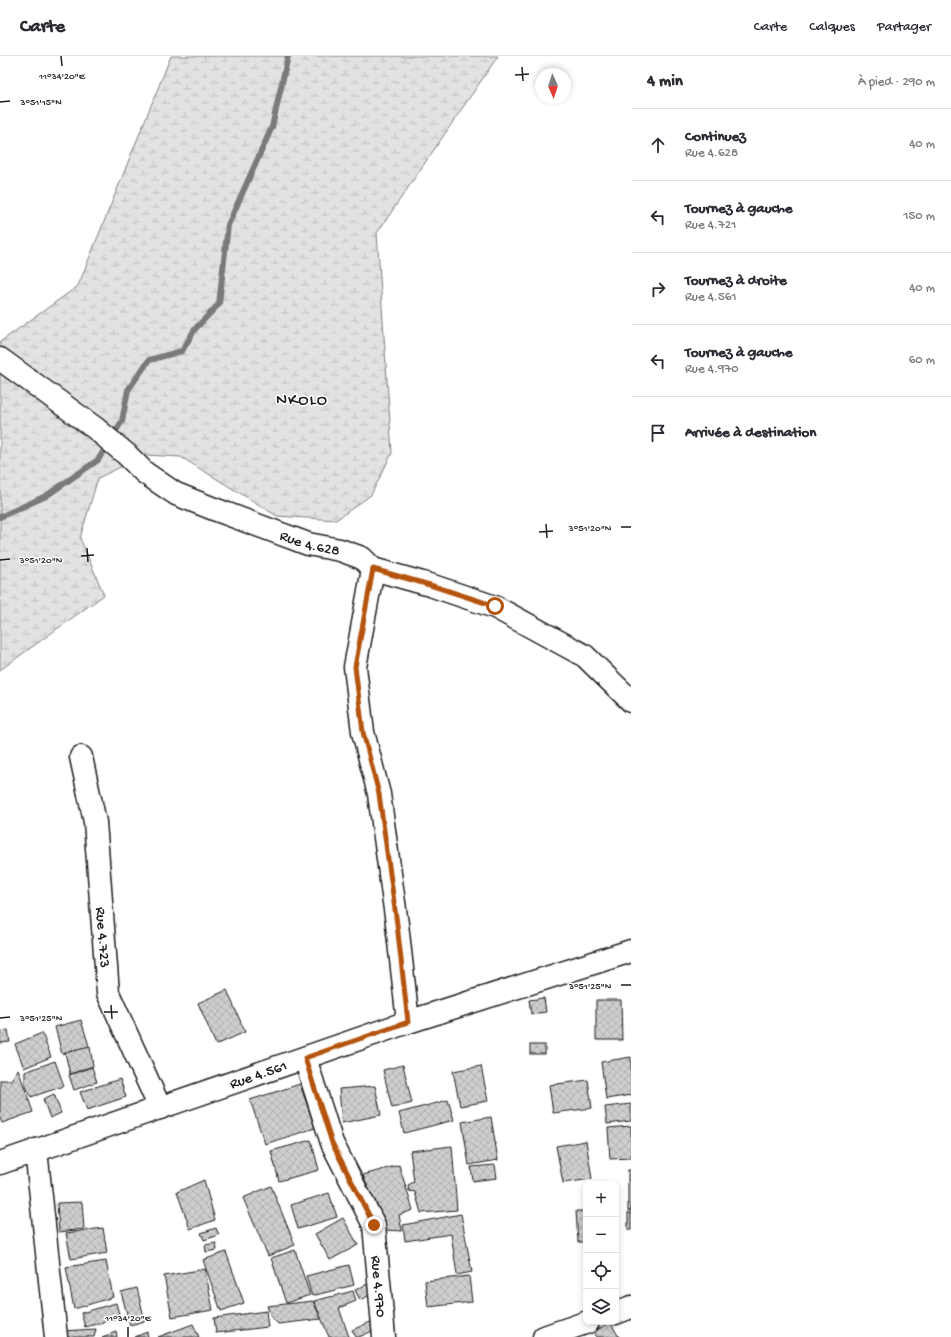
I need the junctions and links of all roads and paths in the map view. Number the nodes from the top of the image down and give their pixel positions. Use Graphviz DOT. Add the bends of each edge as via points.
graph roads {
  1 [pos="0,358"];
  2 [pos="373,569"];
  3 [pos="631,701"];
  4 [pos="81,757"];
  5 [pos="631,951"];
  6 [pos="408,1022"];
  7 [pos="305,1058"];
  8 [pos="160,1108"];
  9 [pos="36,1150"];
  10 [pos="0,1163"];
  11 [pos="631,1307"];
  12 [pos="619,1312"];
  13 [pos="583,1324"];
  14 [pos="56,1337"];
  15 [pos="384,1337"];
  16 [pos="544,1337"];
  1 -- 2 [label="street, Rue 4.628" via="95,428 145,473 176,494 308,544 340,550 362,558"];
  2 -- 3 [label="street, Rue 4.628" via="495,606 585,656"];
  2 -- 6 [label="street" via="355,667 363,732 379,794"];
  4 -- 8 [label="street, Rue 4.723" via="95,822 108,993"];
  5 -- 6 [label="street, Rue 4.561"];
  6 -- 7 [label="street, Rue 4.561"];
  7 -- 8 [label="street, Rue 4.561"];
  7 -- 15 [label="street, Rue 4.970" via="332,1143 374,1225"];
  8 -- 9 [label="street, Rue 4.561"];
  9 -- 10 [label="street, Rue 4.561"];
  9 -- 14 [label="street"];
  11 -- 12 [label="street"];
  13 -- 16 [label="street"];
}
